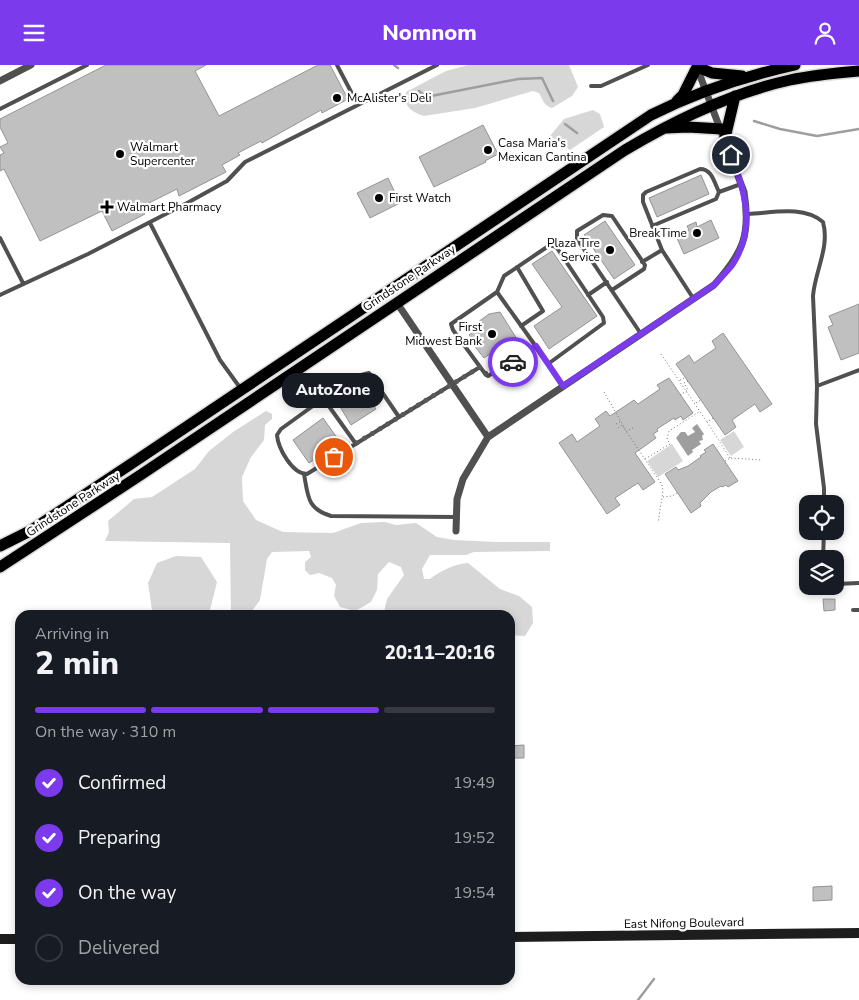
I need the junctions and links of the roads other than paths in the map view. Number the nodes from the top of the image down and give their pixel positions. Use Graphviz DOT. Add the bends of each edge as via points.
graph roads {
  1 [pos="31,65"];
  2 [pos="87,65"];
  3 [pos="337,65"];
  4 [pos="436,65"];
  5 [pos="648,65"];
  6 [pos="795,65"];
  7 [pos="696,66"];
  8 [pos="859,71"];
  9 [pos="746,77"];
  10 [pos="0,81"];
  11 [pos="591,85"];
  12 [pos="707,91"];
  13 [pos="736,96"];
  14 [pos="675,103"];
  15 [pos="712,104"];
  16 [pos="358,105"];
  17 [pos="0,109"];
  18 [pos="662,129"];
  19 [pos="723,134"];
  20 [pos="742,183"];
  21 [pos="719,192"];
  22 [pos="748,214"];
  23 [pos="150,223"];
  24 [pos="652,226"];
  25 [pos="0,238"];
  26 [pos="662,250"];
  27 [pos="642,262"];
  28 [pos="517,267"];
  29 [pos="606,282"];
  30 [pos="23,283"];
  31 [pos="612,290"];
  32 [pos="497,292"];
  33 [pos="0,295"];
  34 [pos="588,295"];
  35 [pos="693,299"];
  36 [pos="396,303"];
  37 [pos="521,326"];
  38 [pos="641,333"];
  39 [pos="536,346"];
  40 [pos="548,364"];
  41 [pos="480,367"];
  42 [pos="859,370"];
  43 [pos="452,385"];
  44 [pos="563,386"];
  45 [pos="817,386"];
  46 [pos="242,389"];
  47 [pos="323,398"];
  48 [pos="399,417"];
  49 [pos="488,437"];
  50 [pos="356,443"];
  51 [pos="304,474"];
  52 [pos="824,495"];
  53 [pos="456,517"];
  54 [pos="456,531"];
  55 [pos="0,546"];
  56 [pos="0,567"];
  57 [pos="859,583"];
  58 [pos="844,584"];
  59 [pos="853,610"];
  60 [pos="859,610"];
  61 [pos="859,933"];
  62 [pos="515,937"];
  63 [pos="0,939"];
  64 [pos="15,939"];
  1 -- 10 [label="street"];
  2 -- 17 [label="lane"];
  3 -- 16 [label="lane"];
  4 -- 16 [label="lane"];
  5 -- 11 [label="lane" via="601,86"];
  6 -- 9 [label="main road, Grindstone Parkway"];
  7 -- 9 [label="main road" via="712,73"];
  7 -- 12 [label="street"];
  7 -- 14 [label="main road" via="683,95"];
  8 -- 13 [label="main road, Grindstone Parkway" via="790,80"];
  9 -- 12 [label="main road, Grindstone Parkway"];
  12 -- 14 [label="main road, Grindstone Parkway"];
  12 -- 15 [label="street"];
  13 -- 15 [label="main road, Grindstone Parkway"];
  13 -- 19 [label="main road"];
  14 -- 46 [label="main road, Grindstone Parkway" via="616,136"];
  15 -- 18 [label="main road, Grindstone Parkway"];
  15 -- 19 [label="street"];
  16 -- 23 [label="lane" via="245,162 227,181"];
  18 -- 19 [label="main road" via="688,127"];
  18 -- 36 [label="main road, Grindstone Parkway" via="625,150"];
  19 -- 20 [label="street"];
  20 -- 21 [label="lane"];
  20 -- 22 [label="street"];
  21 -- 24 [label="lane" via="716,199"];
  21 -- 24 [label="lane" via="711,174 700,169 646,193 642,202"];
  22 -- 35 [label="street" via="745,236 733,264 714,285"];
  22 -- 45 [label="lane" via="802,212 810,213 823,222 825,243 814,287"];
  23 -- 30 [label="lane" via="42,277"];
  23 -- 46 [label="lane" via="220,360"];
  24 -- 26 [label="lane"];
  25 -- 30 [label="lane"];
  26 -- 27 [label="lane"];
  26 -- 35 [label="lane"];
  27 -- 29 [label="lane" via="612,216 603,215 576,234"];
  27 -- 31 [label="lane" via="644,269"];
  28 -- 32 [label="lane" via="504,276"];
  28 -- 34 [label="lane" via="547,247 555,246"];
  28 -- 37 [label="lane" via="543,311"];
  29 -- 31 [label="lane"];
  29 -- 34 [label="lane"];
  30 -- 33 [label="lane"];
  31 -- 38 [label="lane"];
  32 -- 37 [label="lane"];
  32 -- 41 [label="lane" via="451,324"];
  34 -- 40 [label="lane" via="604,323"];
  35 -- 38 [label="street"];
  36 -- 43 [label="street"];
  36 -- 56 [label="main road, Grindstone Parkway"];
  37 -- 39 [label="lane"];
  38 -- 44 [label="street"];
  39 -- 40 [label="lane"];
  39 -- 41 [label="lane" via="491,375 486,375"];
  40 -- 44 [label="lane"];
  41 -- 43 [label="lane"];
  42 -- 45 [label="lane"];
  43 -- 48 [label="lane"];
  43 -- 49 [label="street"];
  44 -- 49 [label="street"];
  45 -- 52 [label="lane" via="816,424"];
  46 -- 55 [label="main road, Grindstone Parkway" via="38,525"];
  47 -- 48 [label="lane" via="352,377 369,373"];
  47 -- 50 [label="lane"];
  47 -- 51 [label="lane" via="277,435 287,458"];
  48 -- 50 [label="lane"];
  49 -- 53 [label="street" via="463,479"];
  50 -- 51 [label="lane"];
  51 -- 53 [label="lane" via="308,499 318,512 330,517"];
  53 -- 54 [label="street"];
  57 -- 58 [label="lane"];
  59 -- 60 [label="lane"];
  61 -- 62 [label="street, East Nifong Boulevard"];
  63 -- 64 [label="street"];
}
